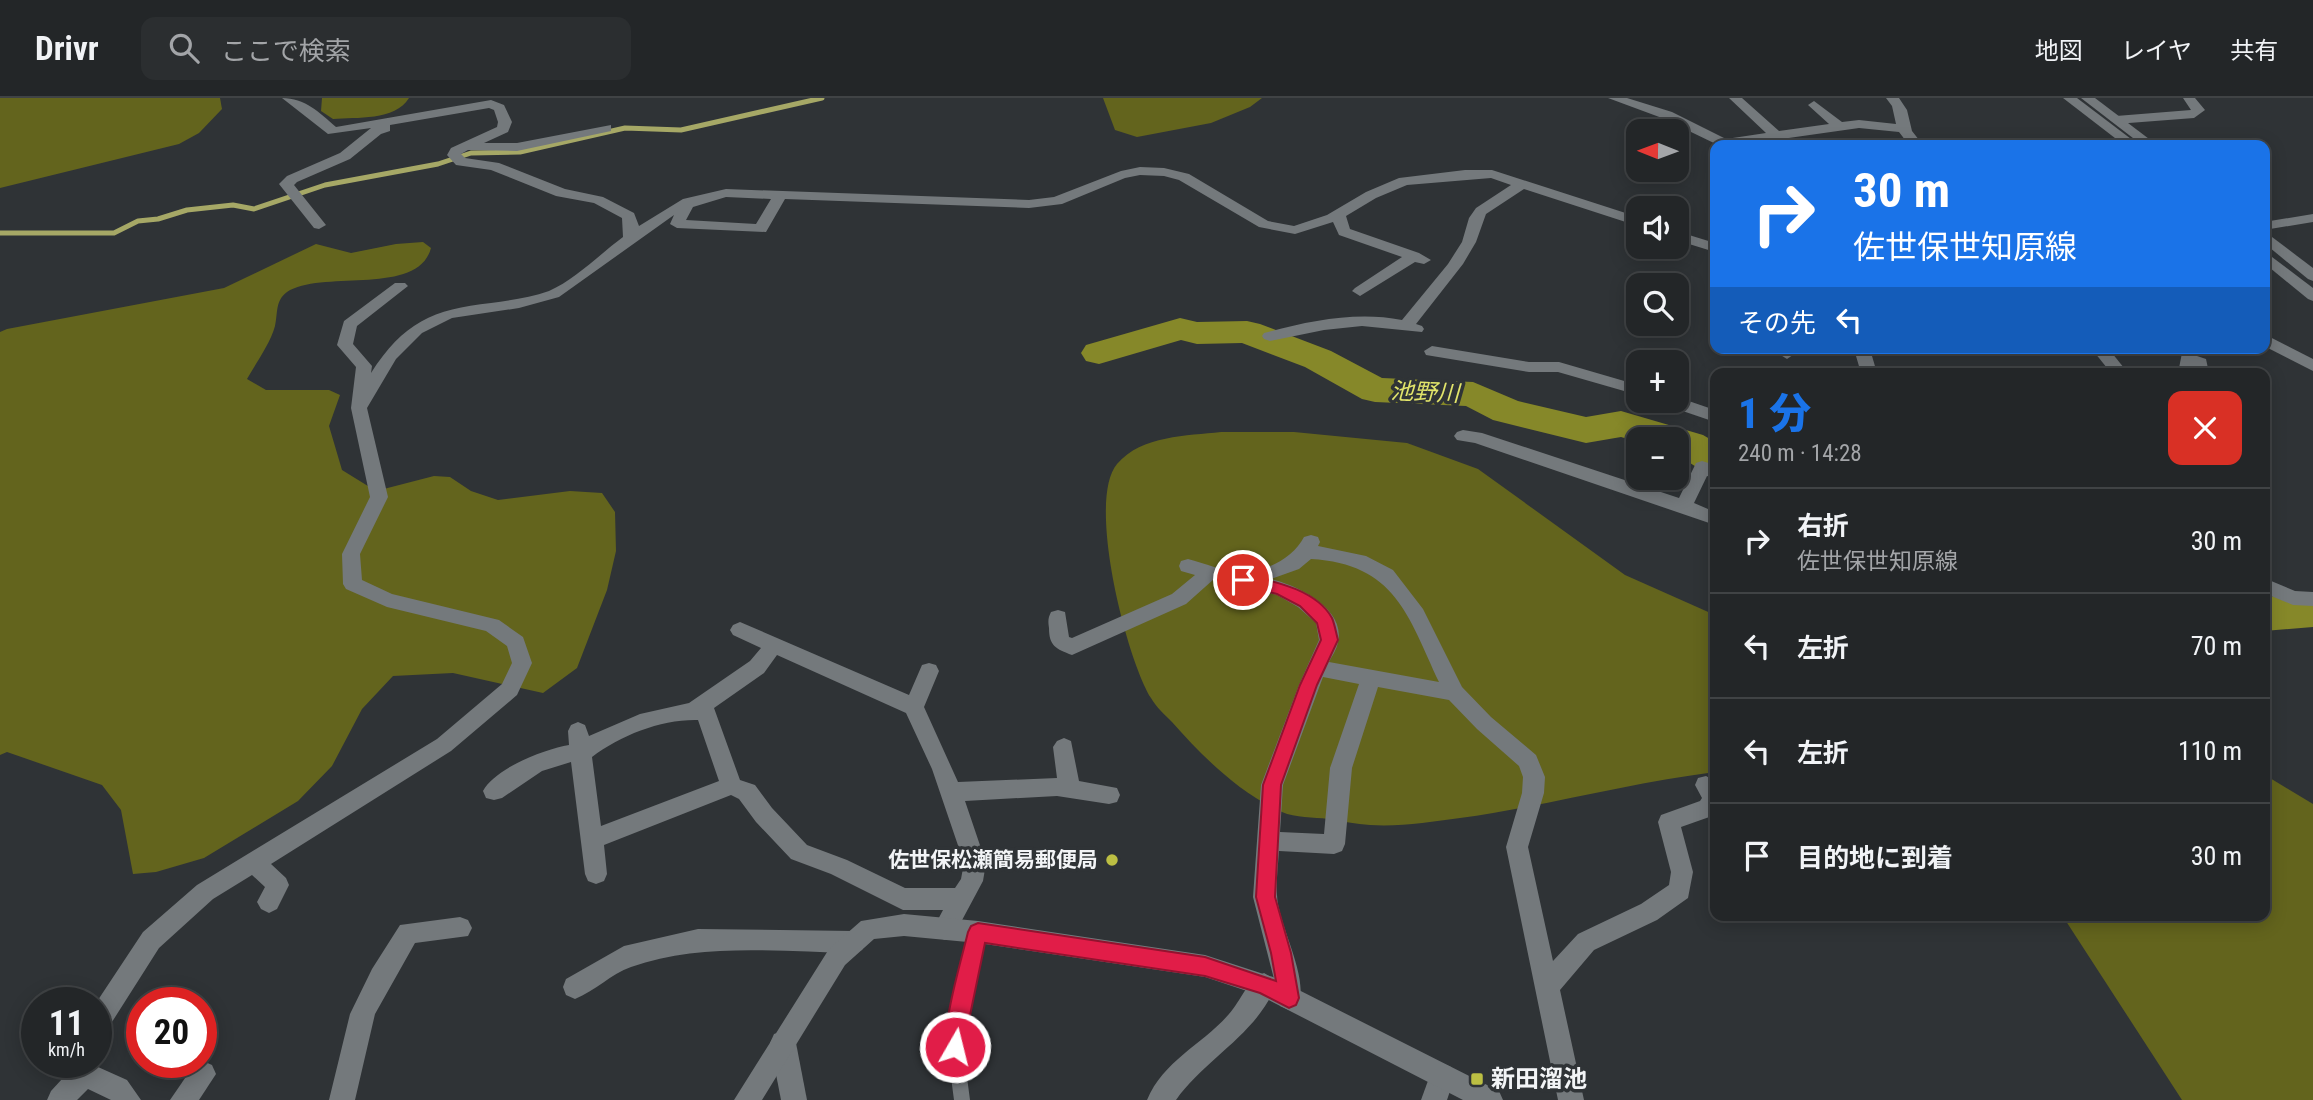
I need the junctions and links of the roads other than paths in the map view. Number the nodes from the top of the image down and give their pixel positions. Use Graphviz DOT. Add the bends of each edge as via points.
graph roads {
  1 [pos="288,98"];
  2 [pos="1614,98"];
  3 [pos="1735,98"];
  4 [pos="1892,98"];
  5 [pos="2069,98"];
  6 [pos="2087,98"];
  7 [pos="2189,99"];
  8 [pos="1814,105"];
  9 [pos="422,116"];
  10 [pos="2116,120"];
  11 [pos="1840,127"];
  12 [pos="606,128"];
  13 [pos="1903,129"];
  14 [pos="1776,136"];
  15 [pos="1719,140"];
  16 [pos="1752,140"];
  17 [pos="1912,140"];
  18 [pos="2125,140"];
  19 [pos="2143,140"];
  20 [pos="460,155"];
  21 [pos="1522,184"];
  22 [pos="780,195"];
  23 [pos="688,202"];
  24 [pos="1339,214"];
  25 [pos="1626,218"];
  26 [pos="2313,218"];
  27 [pos="319,225"];
  28 [pos="2270,225"];
  29 [pos="1689,239"];
  30 [pos="630,240"];
  31 [pos="2270,240"];
  32 [pos="1710,246"];
  33 [pos="2270,259"];
  34 [pos="2313,276"];
  35 [pos="400,286"];
  36 [pos="1360,291"];
  37 [pos="2313,296"];
  38 [pos="1270,336"];
  39 [pos="2270,342"];
  40 [pos="1432,351"];
  41 [pos="2104,354"];
  42 [pos="2313,366"];
  43 [pos="2116,368"];
  44 [pos="1626,387"];
  45 [pos="1689,407"];
  46 [pos="359,408"];
  47 [pos="1710,414"];
  48 [pos="1463,436"];
  49 [pos="1710,470"];
  50 [pos="1684,506"];
  51 [pos="1710,517"];
  52 [pos="1188,566"];
  53 [pos="1211,571"];
  54 [pos="1243,580"];
  55 [pos="2270,588"];
  56 [pos="2313,600"];
  57 [pos="1058,617"];
  58 [pos="740,630"];
  59 [pos="774,645"];
  60 [pos="1317,668"];
  61 [pos="929,671"];
  62 [pos="1371,678"];
  63 [pos="1455,693"];
  64 [pos="914,707"];
  65 [pos="695,710"];
  66 [pos="580,742"];
  67 [pos="1064,747"];
  68 [pos="1706,785"];
  69 [pos="731,786"];
  70 [pos="1069,789"];
  71 [pos="494,791"];
  72 [pos="951,792"];
  73 [pos="1710,792"];
  74 [pos="1109,795"];
  75 [pos="1710,805"];
  76 [pos="592,839"];
  77 [pos="1268,841"];
  78 [pos="253,862"];
  79 [pos="596,874"];
  80 [pos="962,899"];
  81 [pos="269,902"];
  82 [pos="460,929"];
  83 [pos="945,929"];
  84 [pos="978,932"];
  85 [pos="854,942"];
  86 [pos="1264,985"];
  87 [pos="1547,986"];
  88 [pos="575,987"];
  89 [pos="1289,998"];
  90 [pos="112,1000"];
  91 [pos="783,1043"];
  92 [pos="78,1078"];
  93 [pos="101,1078"];
  94 [pos="200,1078"];
  95 [pos="1438,1088"];
  96 [pos="60,1100"];
  97 [pos="128,1100"];
  98 [pos="183,1100"];
  99 [pos="342,1100"];
  100 [pos="747,1100"];
  101 [pos="794,1100"];
  102 [pos="962,1100"];
  103 [pos="1160,1100"];
  104 [pos="1490,1100"];
  105 [pos="1571,1100"];
  1 -- 9 [label="street" via="333,131"];
  2 -- 15 [label="street" via="1667,115"];
  3 -- 14 [label="street"];
  4 -- 13 [label="street" via="1903,114"];
  5 -- 18 [label="street"];
  6 -- 10 [label="street"];
  7 -- 10 [label="street" via="2199,110 2194,114"];
  8 -- 11 [label="street"];
  9 -- 20 [label="street" via="477,105 499,108 503,129"];
  9 -- 27 [label="street" via="376,131 345,156 286,184"];
  10 -- 19 [label="street"];
  11 -- 13 [label="street" via="1875,124"];
  11 -- 14 [label="street"];
  12 -- 20 [label="street"];
  13 -- 17 [label="street"];
  14 -- 16 [label="street"];
  20 -- 30 [label="street" via="561,193 598,200 629,216"];
  21 -- 24 [label="street" via="1492,174 1404,181"];
  21 -- 25 [label="street"];
  21 -- 38 [label="street" via="1476,217 1471,238 1413,328 1379,321 1321,324"];
  22 -- 23 [label="street" via="726,193"];
  22 -- 23 [label="street" via="761,229 677,224"];
  22 -- 24 [label="street" via="1029,204 1057,201 1121,175 1164,172 1184,177 1264,223 1295,230"];
  23 -- 30 [label="street"];
  24 -- 36 [label="street" via="1344,232 1419,258"];
  26 -- 28 [label="street"];
  29 -- 32 [label="street"];
  30 -- 46 [label="street" via="557,293 535,302 439,316 415,331 392,355"];
  31 -- 34 [label="street"];
  33 -- 37 [label="street"];
  35 -- 46 [label="street" via="350,324 346,334 345,345 364,366"];
  39 -- 42 [label="street"];
  40 -- 44 [label="street" via="1529,367 1559,367"];
  41 -- 43 [label="street"];
  45 -- 47 [label="street"];
  46 -- 78 [label="street" via="379,497 351,554 353,584 387,600 492,625 516,642 522,663 510,689 444,745"];
  48 -- 50 [label="street"];
  49 -- 50 [label="street" via="1702,467"];
  50 -- 51 [label="street"];
  52 -- 53 [label="street"];
  53 -- 54 [label="street"];
  53 -- 57 [label="street" via="1179,599 1072,647 1059,641"];
  54 -- 60 [label="street" via="1282,589 1325,620 1329,640"];
  54 -- 63 [label="street" via="1284,570 1310,546 1385,574 1404,595"];
  55 -- 56 [label="street" via="2293,598"];
  58 -- 59 [label="street"];
  59 -- 64 [label="street"];
  59 -- 65 [label="street" via="757,667"];
  60 -- 62 [label="street"];
  60 -- 77 [label="street" via="1272,785"];
  61 -- 64 [label="street"];
  62 -- 63 [label="street"];
  62 -- 77 [label="street" via="1341,768 1334,844"];
  63 -- 87 [label="street" via="1528,761 1534,777 1517,847"];
  64 -- 72 [label="street"];
  65 -- 66 [label="street"];
  65 -- 69 [label="street" via="706,712"];
  66 -- 71 [label="street" via="523,769"];
  66 -- 76 [label="street"];
  67 -- 70 [label="street"];
  68 -- 73 [label="street"];
  69 -- 76 [label="street"];
  69 -- 80 [label="street" via="747,792 799,852 903,899"];
  70 -- 72 [label="street"];
  70 -- 74 [label="street"];
  72 -- 80 [label="street" via="975,863"];
  75 -- 87 [label="street" via="1669,821 1682,872 1680,891 1649,912 1586,942"];
  76 -- 79 [label="street"];
  77 -- 89 [label="street" via="1265,897"];
  78 -- 81 [label="street" via="278,885"];
  78 -- 90 [label="street" via="205,892 151,940"];
  80 -- 83 [label="street"];
  82 -- 99 [label="street" via="408,933 394,952 360,1023"];
  83 -- 84 [label="street"];
  83 -- 85 [label="street" via="904,925 869,929"];
  84 -- 86 [label="street" via="1205,966"];
  84 -- 102 [label="lane" via="955,1047"];
  85 -- 88 [label="street" via="698,940 624,957"];
  85 -- 91 [label="street" via="838,957"];
  86 -- 89 [label="street"];
  86 -- 103 [label="street" via="1238,1023 1181,1071"];
  87 -- 105 [label="street"];
  89 -- 95 [label="street"];
  91 -- 100 [label="street"];
  91 -- 101 [label="street"];
  92 -- 96 [label="street"];
  93 -- 97 [label="street"];
  94 -- 98 [label="street"];
  95 -- 104 [label="street"];
}
